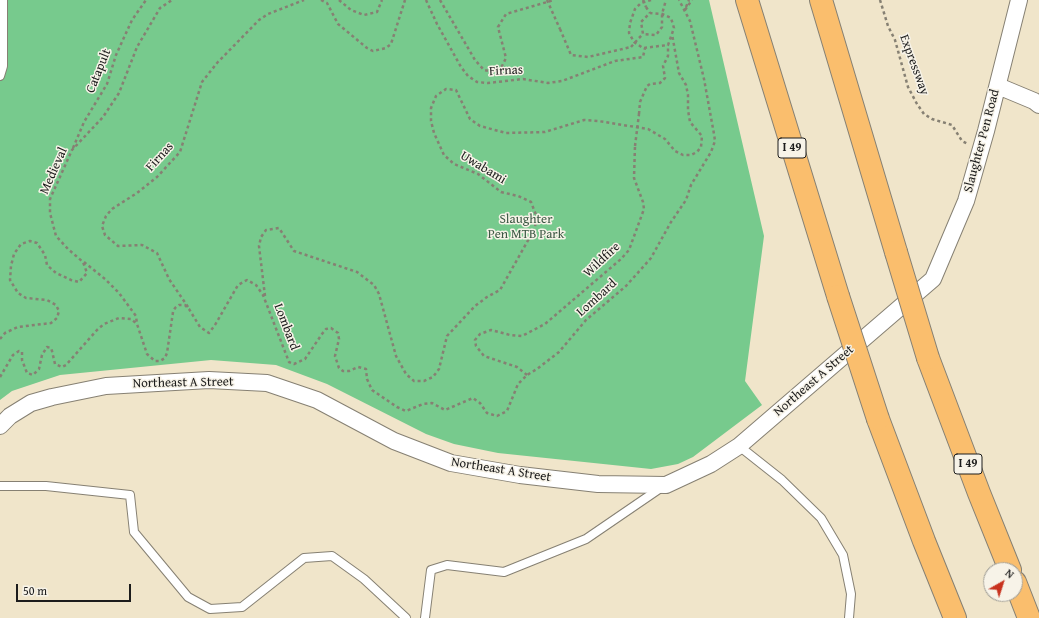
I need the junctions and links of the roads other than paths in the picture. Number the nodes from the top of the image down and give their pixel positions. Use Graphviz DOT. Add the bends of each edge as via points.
graph roads {
  1 [pos="3,0"];
  2 [pos="747,0"];
  3 [pos="821,0"];
  4 [pos="1019,0"];
  5 [pos="0,76"];
  6 [pos="998,86"];
  7 [pos="1039,105"];
  8 [pos="933,278"];
  9 [pos="0,426"];
  10 [pos="739,446"];
  11 [pos="666,485"];
  12 [pos="0,486"];
  13 [pos="1007,562"];
  14 [pos="1023,601"];
  15 [pos="406,618"];
  16 [pos="425,618"];
  17 [pos="850,618"];
  18 [pos="955,618"];
  19 [pos="1030,618"];
  1 -- 5 [label="lane" via="3,66"];
  2 -- 18 [label="highway, I 49, bridge" via="878,419"];
  3 -- 13 [label="highway, I 49, bridge" via="928,358"];
  4 -- 6 [label="street, Slaughter Pen Road"];
  6 -- 7 [label="street"];
  6 -- 8 [label="street, Slaughter Pen Road" via="966,201"];
  8 -- 10 [label="street, Northeast A Street"];
  9 -- 11 [label="street, Northeast A Street" via="10,416 31,403 106,386 209,380 267,384 317,400 394,440 451,463 520,475 598,484"];
  10 -- 11 [label="street, Northeast A Street" via="711,464"];
  10 -- 17 [label="lane" via="782,480 821,518 843,555 851,594"];
  11 -- 16 [label="lane" via="586,539 504,572 447,565 431,570"];
  12 -- 15 [label="lane" via="46,486 130,494 134,532 188,596 210,609 242,607 304,558 332,556 364,579"];
  14 -- 19 [label="highway"];
}
